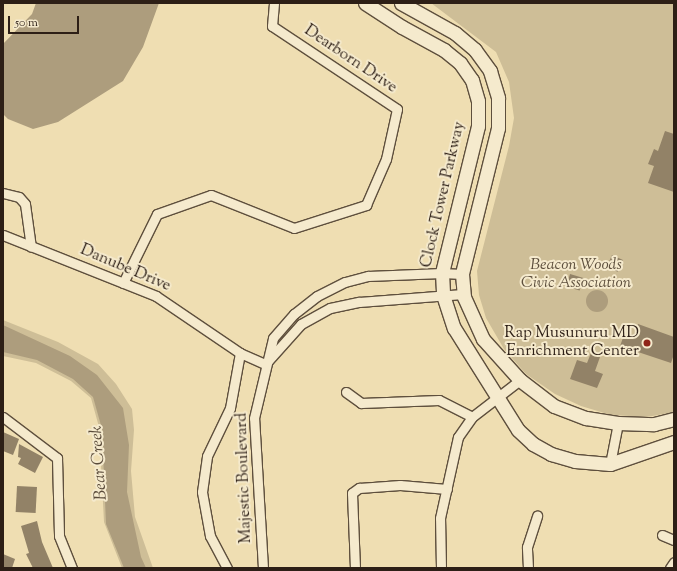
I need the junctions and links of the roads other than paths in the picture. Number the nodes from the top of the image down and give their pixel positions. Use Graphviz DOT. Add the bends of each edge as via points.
graph roads {
  1 [pos="274,3"];
  2 [pos="365,3"];
  3 [pos="400,3"];
  4 [pos="3,193"];
  5 [pos="3,235"];
  6 [pos="31,247"];
  7 [pos="442,273"];
  8 [pos="462,274"];
  9 [pos="123,283"];
  10 [pos="463,294"];
  11 [pos="443,295"];
  12 [pos="240,353"];
  13 [pos="265,364"];
  14 [pos="520,380"];
  15 [pos="346,392"];
  16 [pos="497,400"];
  17 [pos="3,417"];
  18 [pos="472,417"];
  19 [pos="674,419"];
  20 [pos="618,424"];
  21 [pos="674,442"];
  22 [pos="610,464"];
  23 [pos="447,489"];
  24 [pos="537,516"];
  25 [pos="662,535"];
  26 [pos="674,540"];
  27 [pos="674,562"];
  28 [pos="72,568"];
  29 [pos="227,568"];
  30 [pos="264,568"];
  31 [pos="355,568"];
  32 [pos="441,568"];
  33 [pos="528,568"];
  34 [pos="670,568"];
  1 -- 9 [label="street, Dearborn Drive" via="272,26 396,109 386,159 366,205 294,228 210,195 157,214"];
  2 -- 7 [label="street, Clock Tower Parkway" via="444,50 460,63 472,80 478,101 478,126"];
  3 -- 8 [label="street" via="455,33 475,50 490,71 498,98 498,128"];
  4 -- 6 [label="street" via="19,197 25,204"];
  5 -- 6 [label="street, Danube Drive"];
  6 -- 9 [label="street, Danube Drive"];
  7 -- 8 [label="street, Majestic Boulevard"];
  7 -- 11 [label="street, Clock Tower Parkway"];
  7 -- 13 [label="street, Majestic Boulevard" via="368,276 345,282 317,296 294,314 273,338"];
  8 -- 10 [label="street"];
  9 -- 12 [label="street, Danube Drive" via="156,296"];
  10 -- 11 [label="street, Majestic Boulevard"];
  10 -- 14 [label="street" via="483,339"];
  11 -- 13 [label="street, Majestic Boulevard" via="359,302 330,308 300,324"];
  11 -- 16 [label="street, Clock Tower Parkway" via="454,328"];
  12 -- 13 [label="street, Danube Drive"];
  12 -- 29 [label="street" via="230,408 207,456 202,492 210,536"];
  13 -- 30 [label="street, Majestic Boulevard" via="254,418"];
  14 -- 16 [label="street"];
  14 -- 20 [label="street" via="554,406 586,418"];
  15 -- 18 [label="street" via="361,403 439,400"];
  16 -- 18 [label="street"];
  16 -- 22 [label="street, Clock Tower Parkway" via="518,430 545,451 575,461"];
  17 -- 28 [label="street" via="57,458 58,536"];
  18 -- 23 [label="street" via="458,437"];
  19 -- 20 [label="street" via="654,424"];
  20 -- 22 [label="street"];
  21 -- 22 [label="street, Clock Tower Parkway"];
  23 -- 31 [label="street" via="400,485 359,488 352,493"];
  23 -- 32 [label="street" via="440,518"];
  24 -- 33 [label="street" via="527,547"];
  25 -- 26 [label="street"];
  27 -- 34 [label="street"];
}
